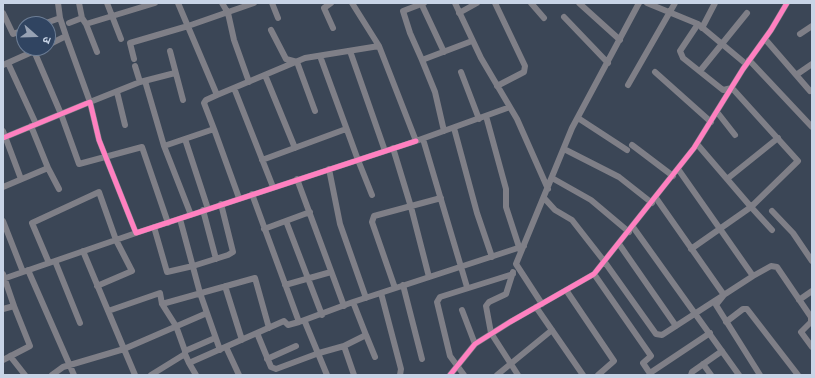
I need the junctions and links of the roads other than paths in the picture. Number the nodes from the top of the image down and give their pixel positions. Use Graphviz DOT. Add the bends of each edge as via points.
graph roads {
  1 [pos="58,3"];
  2 [pos="79,3"];
  3 [pos="107,3"];
  4 [pos="155,3"];
  5 [pos="178,3"];
  6 [pos="222,3"];
  7 [pos="254,3"];
  8 [pos="272,3"];
  9 [pos="331,3"];
  10 [pos="352,3"];
  11 [pos="422,3"];
  12 [pos="455,3"];
  13 [pos="477,3"];
  14 [pos="495,3"];
  15 [pos="532,3"];
  16 [pos="579,3"];
  17 [pos="639,3"];
  18 [pos="647,3"];
  19 [pos="675,3"];
  20 [pos="715,3"];
  21 [pos="787,3"];
  22 [pos="3,13"];
  23 [pos="228,13"];
  24 [pos="459,13"];
  25 [pos="670,13"];
  26 [pos="747,13"];
  27 [pos="112,17"];
  28 [pos="60,18"];
  29 [pos="82,18"];
  30 [pos="278,18"];
  31 [pos="544,18"];
  32 [pos="564,18"];
  33 [pos="56,19"];
  34 [pos="70,23"];
  35 [pos="86,24"];
  36 [pos="188,26"];
  37 [pos="700,26"];
  38 [pos="812,26"];
  39 [pos="333,28"];
  40 [pos="271,30"];
  41 [pos="16,33"];
  42 [pos="800,34"];
  43 [pos="66,36"];
  44 [pos="121,39"];
  45 [pos="765,39"];
  46 [pos="620,40"];
  47 [pos="56,41"];
  48 [pos="472,41"];
  49 [pos="722,44"];
  50 [pos="379,46"];
  51 [pos="170,51"];
  52 [pos="350,51"];
  53 [pos="97,52"];
  54 [pos="444,52"];
  55 [pos="23,56"];
  56 [pos="36,56"];
  57 [pos="320,56"];
  58 [pos="134,59"];
  59 [pos="422,60"];
  60 [pos="297,62"];
  61 [pos="748,62"];
  62 [pos="608,63"];
  63 [pos="5,64"];
  64 [pos="812,64"];
  65 [pos="136,66"];
  66 [pos="700,71"];
  67 [pos="461,72"];
  68 [pos="655,72"];
  69 [pos="175,73"];
  70 [pos="796,75"];
  71 [pos="265,76"];
  72 [pos="142,81"];
  73 [pos="249,82"];
  74 [pos="628,85"];
  75 [pos="498,86"];
  76 [pos="234,88"];
  77 [pos="732,88"];
  78 [pos="810,91"];
  79 [pos="117,92"];
  80 [pos="217,95"];
  81 [pos="183,100"];
  82 [pos="90,102"];
  83 [pos="510,107"];
  84 [pos="316,110"];
  85 [pos="717,112"];
  86 [pos="61,114"];
  87 [pos="486,116"];
  88 [pos="578,118"];
  89 [pos="479,119"];
  90 [pos="711,122"];
  91 [pos="34,125"];
  92 [pos="125,125"];
  93 [pos="811,126"];
  94 [pos="454,128"];
  95 [pos="214,129"];
  96 [pos="346,129"];
  97 [pos="3,131"];
  98 [pos="444,131"];
  99 [pos="735,135"];
  100 [pos="5,138"];
  101 [pos="778,138"];
  102 [pos="185,139"];
  103 [pos="423,139"];
  104 [pos="416,141"];
  105 [pos="697,144"];
  106 [pos="632,145"];
  107 [pos="164,146"];
  108 [pos="295,148"];
  109 [pos="393,148"];
  110 [pos="564,148"];
  111 [pos="627,150"];
  112 [pos="384,151"];
  113 [pos="107,158"];
  114 [pos="262,160"];
  115 [pos="358,160"];
  116 [pos="48,168"];
  117 [pos="329,169"];
  118 [pos="678,169"];
  119 [pos="673,176"];
  120 [pos="552,178"];
  121 [pos="21,179"];
  122 [pos="297,179"];
  123 [pos="727,179"];
  124 [pos="3,187"];
  125 [pos="273,187"];
  126 [pos="59,189"];
  127 [pos="548,189"];
  128 [pos="252,194"];
  129 [pos="372,195"];
  130 [pos="239,198"];
  131 [pos="441,198"];
  132 [pos="545,199"];
  133 [pos="654,201"];
  134 [pos="221,204"];
  135 [pos="411,207"];
  136 [pos="750,208"];
  137 [pos="206,210"];
  138 [pos="772,211"];
  139 [pos="310,212"];
  140 [pos="191,215"];
  141 [pos="180,218"];
  142 [pos="3,221"];
  143 [pos="286,221"];
  144 [pos="168,222"];
  145 [pos="154,227"];
  146 [pos="720,228"];
  147 [pos="264,229"];
  148 [pos="631,230"];
  149 [pos="772,230"];
  150 [pos="136,233"];
  151 [pos="116,240"];
  152 [pos="619,244"];
  153 [pos="521,249"];
  154 [pos="691,249"];
  155 [pos="83,251"];
  156 [pos="492,257"];
  157 [pos="216,259"];
  158 [pos="604,261"];
  159 [pos="812,261"];
  160 [pos="52,262"];
  161 [pos="516,264"];
  162 [pos="192,266"];
  163 [pos="462,266"];
  164 [pos="25,271"];
  165 [pos="331,272"];
  166 [pos="513,274"];
  167 [pos="594,274"];
  168 [pos="753,276"];
  169 [pos="3,277"];
  170 [pos="429,277"];
  171 [pos="308,278"];
  172 [pos="285,285"];
  173 [pos="97,286"];
  174 [pos="225,286"];
  175 [pos="403,286"];
  176 [pos="467,287"];
  177 [pos="395,288"];
  178 [pos="566,290"];
  179 [pos="812,291"];
  180 [pos="200,293"];
  181 [pos="381,293"];
  182 [pos="724,295"];
  183 [pos="366,298"];
  184 [pos="800,300"];
  185 [pos="353,302"];
  186 [pos="162,304"];
  187 [pos="14,306"];
  188 [pos="344,306"];
  189 [pos="539,306"];
  190 [pos="3,309"];
  191 [pos="462,310"];
  192 [pos="108,311"];
  193 [pos="207,313"];
  194 [pos="696,314"];
  195 [pos="322,315"];
  196 [pos="302,322"];
  197 [pos="726,322"];
  198 [pos="80,323"];
  199 [pos="176,326"];
  200 [pos="676,326"];
  201 [pos="269,328"];
  202 [pos="552,330"];
  203 [pos="257,333"];
  204 [pos="710,333"];
  205 [pos="491,334"];
  206 [pos="366,335"];
  207 [pos="216,338"];
  208 [pos="242,340"];
  209 [pos="475,344"];
  210 [pos="296,346"];
  211 [pos="344,346"];
  212 [pos="812,347"];
  213 [pos="223,348"];
  214 [pos="124,349"];
  215 [pos="722,351"];
  216 [pos="185,352"];
  217 [pos="319,353"];
  218 [pos="10,356"];
  219 [pos="376,357"];
  220 [pos="267,359"];
  221 [pos="422,359"];
  222 [pos="3,360"];
  223 [pos="190,363"];
  224 [pos="510,363"];
  225 [pos="703,364"];
  226 [pos="69,365"];
  227 [pos="457,367"];
  228 [pos="160,373"];
  229 [pos="650,374"];
  230 [pos="25,375"];
  231 [pos="52,375"];
  232 [pos="74,375"];
  233 [pos="135,375"];
  234 [pos="151,375"];
  235 [pos="196,375"];
  236 [pos="239,375"];
  237 [pos="326,375"];
  238 [pos="354,375"];
  239 [pos="400,375"];
  240 [pos="450,375"];
  241 [pos="464,375"];
  242 [pos="497,375"];
  243 [pos="518,375"];
  244 [pos="583,375"];
  245 [pos="598,375"];
  246 [pos="691,375"];
  247 [pos="711,375"];
  248 [pos="739,375"];
  249 [pos="760,375"];
  250 [pos="798,375"];
  1 -- 28 [label="street"];
  2 -- 29 [label="street"];
  3 -- 27 [label="street"];
  4 -- 27 [label="street"];
  5 -- 36 [label="street"];
  6 -- 23 [label="street"];
  7 -- 23 [label="street"];
  8 -- 30 [label="street"];
  9 -- 39 [label="street" via="324,8"];
  10 -- 50 [label="street"];
  11 -- 54 [label="street"];
  11 -- 59 [label="street" via="403,11"];
  12 -- 24 [label="street"];
  13 -- 24 [label="street"];
  14 -- 75 [label="street" via="525,66 524,72"];
  15 -- 31 [label="street"];
  16 -- 46 [label="street"];
  17 -- 46 [label="street"];
  18 -- 25 [label="street"];
  19 -- 25 [label="street"];
  20 -- 37 [label="street"];
  21 -- 45 [label="street"];
  22 -- 41 [label="street" via="13,34"];
  23 -- 36 [label="street"];
  23 -- 73 [label="street" via="234,40"];
  24 -- 48 [label="street"];
  25 -- 37 [label="street"];
  25 -- 74 [label="street"];
  26 -- 49 [label="street"];
  27 -- 35 [label="street"];
  27 -- 44 [label="street"];
  28 -- 33 [label="street"];
  28 -- 43 [label="street"];
  29 -- 34 [label="street"];
  29 -- 35 [label="street"];
  32 -- 62 [label="street"];
  35 -- 53 [label="street"];
  36 -- 58 [label="street" via="130,43"];
  36 -- 80 [label="street"];
  37 -- 49 [label="street"];
  37 -- 66 [label="street" via="680,51 683,58"];
  38 -- 42 [label="street"];
  40 -- 60 [label="street" via="286,59"];
  43 -- 47 [label="street"];
  43 -- 82 [label="street"];
  45 -- 61 [label="street"];
  45 -- 70 [label="street"];
  46 -- 62 [label="street"];
  48 -- 54 [label="street"];
  48 -- 75 [label="street"];
  49 -- 61 [label="street"];
  49 -- 66 [label="street"];
  50 -- 52 [label="street"];
  50 -- 104 [label="street"];
  51 -- 69 [label="street"];
  52 -- 57 [label="street"];
  52 -- 112 [label="street"];
  54 -- 59 [label="street"];
  55 -- 63 [label="street"];
  56 -- 86 [label="street"];
  57 -- 60 [label="street"];
  57 -- 96 [label="street"];
  59 -- 98 [label="street"];
  60 -- 71 [label="street"];
  60 -- 84 [label="street"];
  61 -- 77 [label="street"];
  61 -- 93 [label="street"];
  62 -- 88 [label="street"];
  63 -- 91 [label="street"];
  64 -- 70 [label="street"];
  65 -- 72 [label="street"];
  66 -- 77 [label="street" via="723,90"];
  67 -- 89 [label="street"];
  68 -- 90 [label="street"];
  69 -- 72 [label="street"];
  69 -- 81 [label="street"];
  70 -- 78 [label="street"];
  71 -- 73 [label="street"];
  71 -- 108 [label="street"];
  72 -- 79 [label="street"];
  72 -- 107 [label="street"];
  73 -- 76 [label="street"];
  75 -- 83 [label="street"];
  76 -- 80 [label="street"];
  76 -- 114 [label="street"];
  77 -- 85 [label="street"];
  77 -- 101 [label="street"];
  79 -- 82 [label="street"];
  79 -- 92 [label="street"];
  80 -- 95 [label="street" via="204,103"];
  82 -- 86 [label="street"];
  82 -- 113 [label="street" via="99,140"];
  83 -- 87 [label="street"];
  83 -- 127 [label="street"];
  85 -- 90 [label="street"];
  85 -- 99 [label="street"];
  86 -- 91 [label="street"];
  86 -- 113 [label="street" via="79,164"];
  87 -- 89 [label="street"];
  87 -- 153 [label="street" via="506,189 506,207"];
  88 -- 110 [label="street"];
  88 -- 111 [label="street"];
  89 -- 94 [label="street"];
  90 -- 105 [label="street"];
  91 -- 100 [label="street"];
  91 -- 116 [label="street"];
  94 -- 98 [label="street"];
  94 -- 156 [label="street"];
  95 -- 102 [label="street"];
  95 -- 130 [label="street"];
  96 -- 108 [label="street"];
  96 -- 115 [label="street"];
  97 -- 100 [label="street"];
  98 -- 103 [label="street"];
  100 -- 121 [label="street"];
  101 -- 123 [label="street"];
  101 -- 136 [label="street" via="798,161"];
  102 -- 107 [label="street"];
  102 -- 137 [label="street"];
  103 -- 104 [label="street"];
  103 -- 131 [label="street"];
  104 -- 109 [label="street"];
  105 -- 118 [label="street"];
  105 -- 123 [label="street"];
  106 -- 119 [label="street"];
  107 -- 140 [label="street"];
  108 -- 114 [label="street"];
  109 -- 112 [label="street"];
  109 -- 135 [label="street"];
  110 -- 120 [label="street"];
  110 -- 133 [label="street" via="619,177"];
  112 -- 115 [label="street"];
  113 -- 144 [label="street" via="142,147"];
  113 -- 150 [label="street"];
  114 -- 125 [label="street"];
  115 -- 117 [label="street"];
  115 -- 129 [label="street"];
  116 -- 121 [label="street"];
  116 -- 126 [label="street"];
  117 -- 122 [label="street"];
  117 -- 183 [label="street" via="340,224"];
  118 -- 119 [label="street"];
  118 -- 146 [label="street"];
  119 -- 133 [label="street"];
  120 -- 127 [label="street"];
  120 -- 148 [label="street" via="591,200"];
  121 -- 124 [label="street"];
  122 -- 125 [label="street"];
  122 -- 139 [label="street"];
  123 -- 136 [label="street"];
  125 -- 128 [label="street"];
  127 -- 132 [label="street"];
  128 -- 130 [label="street"];
  128 -- 147 [label="street"];
  130 -- 134 [label="street"];
  131 -- 135 [label="street"];
  131 -- 163 [label="street"];
  132 -- 153 [label="street"];
  132 -- 158 [label="street" via="555,210 572,220"];
  133 -- 148 [label="street"];
  133 -- 154 [label="street"];
  134 -- 137 [label="street"];
  134 -- 157 [label="street" via="233,252"];
  135 -- 170 [label="street"];
  135 -- 177 [label="street" via="374,216 372,222"];
  136 -- 146 [label="street"];
  136 -- 149 [label="street"];
  137 -- 140 [label="street"];
  137 -- 157 [label="street"];
  138 -- 159 [label="street" via="793,233"];
  139 -- 143 [label="street"];
  139 -- 165 [label="street"];
  140 -- 141 [label="street"];
  141 -- 144 [label="street"];
  141 -- 162 [label="street"];
  142 -- 164 [label="street"];
  143 -- 147 [label="street"];
  143 -- 171 [label="street"];
  144 -- 145 [label="street"];
  145 -- 150 [label="street"];
  145 -- 162 [label="street" via="166,272"];
  146 -- 154 [label="street"];
  146 -- 168 [label="street"];
  147 -- 172 [label="street"];
  148 -- 152 [label="street"];
  148 -- 194 [label="street"];
  150 -- 151 [label="street"];
  151 -- 155 [label="street"];
  151 -- 160 [label="street" via="99,192 32,223"];
  151 -- 173 [label="street" via="132,271"];
  152 -- 158 [label="street"];
  152 -- 200 [label="street"];
  153 -- 156 [label="street"];
  153 -- 161 [label="street"];
  154 -- 182 [label="street"];
  155 -- 160 [label="street"];
  155 -- 173 [label="street"];
  156 -- 163 [label="street"];
  157 -- 162 [label="street"];
  158 -- 167 [label="street"];
  158 -- 200 [label="street" via="656,334 662,335"];
  160 -- 164 [label="street"];
  160 -- 198 [label="street"];
  161 -- 166 [label="street"];
  161 -- 189 [label="street"];
  162 -- 180 [label="street"];
  163 -- 170 [label="street"];
  163 -- 176 [label="street"];
  164 -- 169 [label="street"];
  164 -- 226 [label="street"];
  165 -- 171 [label="street"];
  165 -- 188 [label="street"];
  166 -- 176 [label="street"];
  166 -- 205 [label="street" via="506,294 486,306"];
  167 -- 178 [label="street"];
  167 -- 229 [label="street" via="651,356 643,363"];
  168 -- 182 [label="street"];
  168 -- 184 [label="street" via="771,266 778,267"];
  169 -- 187 [label="street"];
  170 -- 175 [label="street"];
  171 -- 172 [label="street"];
  171 -- 195 [label="street"];
  172 -- 196 [label="street"];
  173 -- 192 [label="street"];
  174 -- 180 [label="street"];
  174 -- 201 [label="street" via="255,278"];
  174 -- 208 [label="street"];
  175 -- 177 [label="street"];
  175 -- 221 [label="street"];
  176 -- 227 [label="street" via="440,297 437,302 450,356"];
  177 -- 181 [label="street"];
  178 -- 189 [label="street"];
  178 -- 245 [label="street" via="614,361"];
  179 -- 184 [label="street"];
  180 -- 186 [label="street"];
  180 -- 193 [label="street"];
  181 -- 183 [label="street"];
  181 -- 239 [label="street" via="401,369"];
  182 -- 194 [label="street"];
  182 -- 197 [label="street" via="716,305"];
  183 -- 185 [label="street"];
  184 -- 212 [label="street" via="811,317 811,322 801,332"];
  185 -- 188 [label="street"];
  185 -- 206 [label="street"];
  186 -- 192 [label="street" via="160,293"];
  186 -- 199 [label="street"];
  187 -- 190 [label="street"];
  187 -- 218 [label="street" via="30,346"];
  188 -- 195 [label="street"];
  189 -- 202 [label="street"];
  189 -- 205 [label="street"];
  191 -- 209 [label="street"];
  192 -- 214 [label="street"];
  193 -- 199 [label="street"];
  193 -- 207 [label="street"];
  194 -- 200 [label="street"];
  194 -- 204 [label="street"];
  195 -- 196 [label="street"];
  196 -- 201 [label="street" via="288,325 284,321"];
  196 -- 217 [label="street"];
  197 -- 249 [label="street"];
  197 -- 250 [label="street" via="743,309 747,309"];
  199 -- 214 [label="street"];
  199 -- 216 [label="street"];
  201 -- 203 [label="street"];
  202 -- 224 [label="street"];
  202 -- 244 [label="street"];
  203 -- 208 [label="street"];
  203 -- 220 [label="street"];
  204 -- 215 [label="street"];
  204 -- 229 [label="street"];
  205 -- 209 [label="street"];
  205 -- 224 [label="street"];
  206 -- 211 [label="street"];
  206 -- 219 [label="street"];
  207 -- 213 [label="street"];
  207 -- 216 [label="street"];
  208 -- 213 [label="street"];
  209 -- 227 [label="street"];
  210 -- 220 [label="street"];
  211 -- 217 [label="street"];
  211 -- 238 [label="street"];
  213 -- 223 [label="street"];
  213 -- 236 [label="street"];
  214 -- 226 [label="street"];
  214 -- 233 [label="street"];
  215 -- 225 [label="street"];
  215 -- 248 [label="street"];
  216 -- 223 [label="street"];
  216 -- 228 [label="street"];
  217 -- 220 [label="street" via="276,369 271,367"];
  217 -- 237 [label="street"];
  218 -- 222 [label="street"];
  218 -- 230 [label="street"];
  223 -- 235 [label="street"];
  224 -- 242 [label="street"];
  224 -- 243 [label="street"];
  225 -- 246 [label="street"];
  225 -- 247 [label="street"];
  226 -- 231 [label="street"];
  226 -- 232 [label="street"];
  227 -- 240 [label="street"];
  227 -- 241 [label="street"];
  228 -- 234 [label="street"];
}
